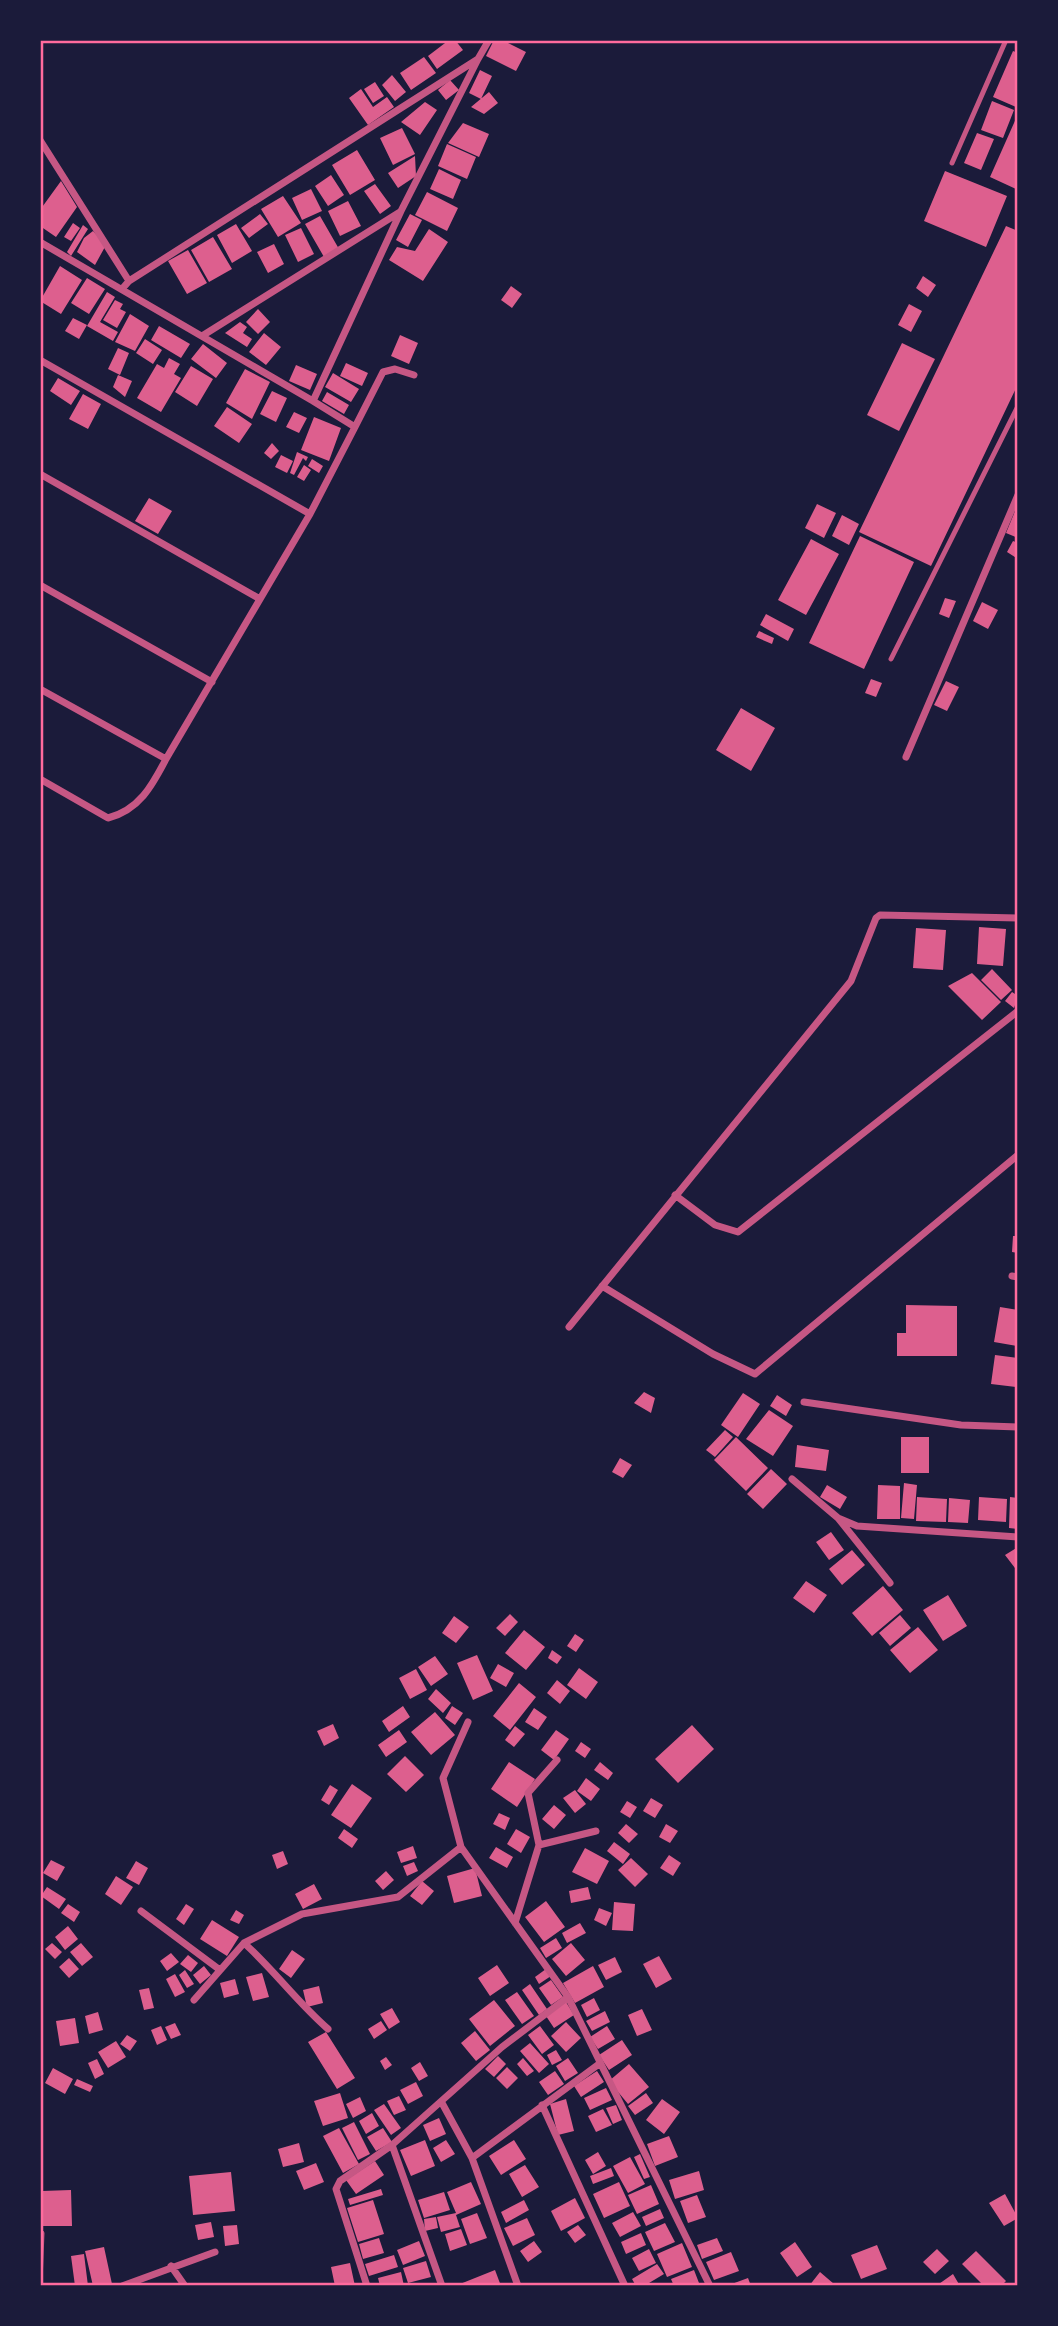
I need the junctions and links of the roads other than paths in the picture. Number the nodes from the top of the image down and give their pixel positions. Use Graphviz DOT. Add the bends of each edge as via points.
graph roads {
  1 [pos="489,40"];
  2 [pos="1006,40"];
  3 [pos="478,59"];
  4 [pos="40,140"];
  5 [pos="952,163"];
  6 [pos="401,211"];
  7 [pos="40,242"];
  8 [pos="129,281"];
  9 [pos="122,289"];
  10 [pos="202,337"];
  11 [pos="40,359"];
  12 [pos="414,375"];
  13 [pos="313,401"];
  14 [pos="1018,406"];
  15 [pos="355,427"];
  16 [pos="40,474"];
  17 [pos="1018,495"];
  18 [pos="310,514"];
  19 [pos="40,586"];
  20 [pos="260,599"];
  21 [pos="891,659"];
  22 [pos="212,682"];
  23 [pos="40,689"];
  24 [pos="906,757"];
  25 [pos="166,759"];
  26 [pos="40,779"];
  27 [pos="1018,918"];
  28 [pos="1018,1011"];
  29 [pos="1018,1155"];
  30 [pos="675,1195"];
  31 [pos="602,1286"];
  32 [pos="569,1327"];
  33 [pos="804,1402"];
  34 [pos="1018,1427"];
  35 [pos="792,1479"];
  36 [pos="838,1518"];
  37 [pos="1018,1537"];
  38 [pos="890,1583"];
  39 [pos="468,1722"];
  40 [pos="557,1760"];
  41 [pos="596,1831"];
  42 [pos="539,1845"];
  43 [pos="461,1847"];
  44 [pos="141,1911"];
  45 [pos="515,1923"];
  46 [pos="244,1942"];
  47 [pos="220,1970"];
  48 [pos="568,1997"];
  49 [pos="194,2000"];
  50 [pos="328,2029"];
  51 [pos="599,2064"];
  52 [pos="442,2103"];
  53 [pos="542,2105"];
  54 [pos="393,2145"];
  55 [pos="472,2158"];
  56 [pos="42,2232"];
  57 [pos="215,2252"];
  58 [pos="171,2266"];
  59 [pos="40,2283"];
  60 [pos="122,2286"];
  61 [pos="185,2286"];
  62 [pos="367,2286"];
  63 [pos="442,2286"];
  64 [pos="518,2286"];
  65 [pos="625,2286"];
  66 [pos="710,2286"];
  1 -- 3 [label="street"];
  2 -- 5 [label="lane"];
  3 -- 6 [label="street"];
  3 -- 8 [label="street"];
  4 -- 8 [label="street"];
  6 -- 10 [label="street"];
  6 -- 13 [label="street"];
  7 -- 9 [label="street"];
  8 -- 9 [label="street"];
  9 -- 10 [label="street"];
  10 -- 13 [label="street"];
  11 -- 18 [label="street"];
  12 -- 15 [label="street" via="395,369 383,372"];
  13 -- 15 [label="street"];
  14 -- 21 [label="lane"];
  15 -- 18 [label="street"];
  16 -- 20 [label="street"];
  17 -- 24 [label="street"];
  18 -- 20 [label="street"];
  19 -- 22 [label="street"];
  20 -- 22 [label="street"];
  22 -- 25 [label="street"];
  23 -- 25 [label="street"];
  25 -- 26 [label="street" via="151,788 128,813 108,818"];
  27 -- 30 [label="street" via="876,918 850,981"];
  28 -- 30 [label="street" via="738,1232 715,1225"];
  29 -- 31 [label="street" via="755,1374 713,1354"];
  30 -- 31 [label="street"];
  31 -- 32 [label="street"];
  33 -- 34 [label="street" via="961,1425"];
  35 -- 36 [label="street"];
  36 -- 37 [label="street" via="857,1526"];
  36 -- 38 [label="street"];
  39 -- 43 [label="street" via="443,1778"];
  40 -- 42 [label="street" via="528,1793"];
  41 -- 42 [label="street"];
  42 -- 45 [label="street"];
  43 -- 45 [label="street"];
  43 -- 46 [label="street" via="398,1897 302,1914"];
  44 -- 47 [label="street"];
  45 -- 48 [label="street"];
  46 -- 47 [label="street"];
  46 -- 50 [label="street"];
  47 -- 49 [label="street"];
  48 -- 51 [label="street"];
  48 -- 52 [label="street" via="502,2047"];
  51 -- 53 [label="street"];
  51 -- 66 [label="street"];
  52 -- 54 [label="street"];
  52 -- 55 [label="street"];
  53 -- 55 [label="street"];
  53 -- 65 [label="street"];
  54 -- 62 [label="street" via="340,2181 336,2189"];
  54 -- 63 [label="street"];
  55 -- 64 [label="street"];
  56 -- 59 [label="lane"];
  57 -- 58 [label="street"];
  58 -- 60 [label="street"];
  58 -- 61 [label="street"];
}
